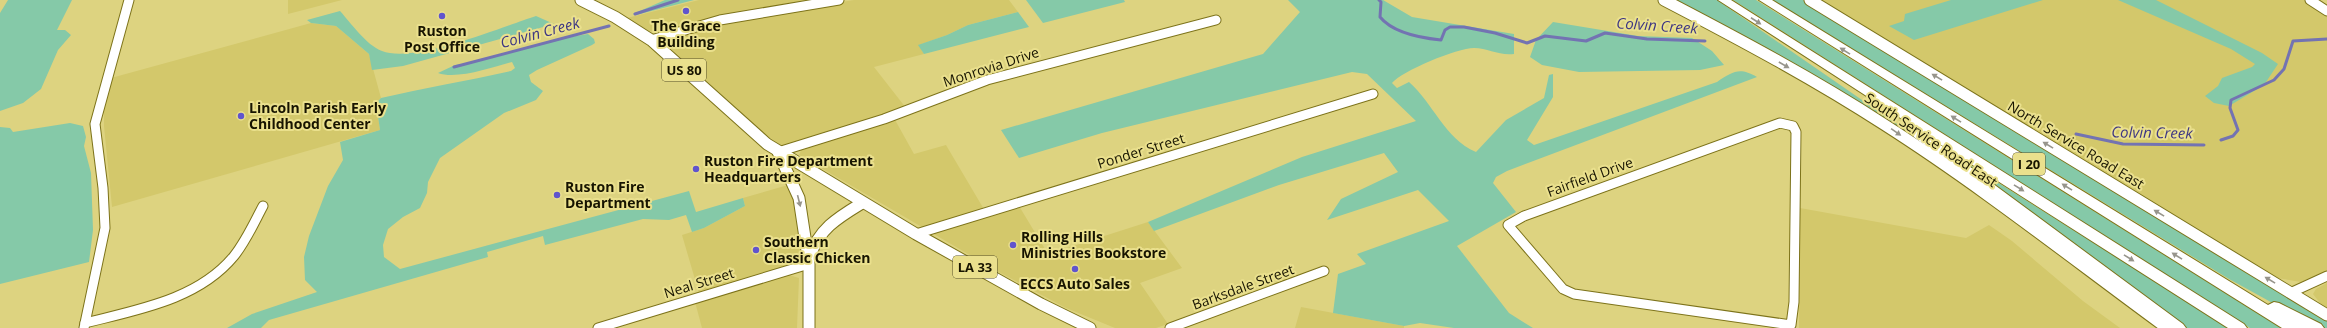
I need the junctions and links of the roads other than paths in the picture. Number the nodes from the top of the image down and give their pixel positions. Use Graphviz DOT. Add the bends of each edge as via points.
graph roads {
  1 [pos="129,0"];
  2 [pos="580,0"];
  3 [pos="839,0"];
  4 [pos="1664,0"];
  5 [pos="1723,0"];
  6 [pos="1764,0"];
  7 [pos="1810,0"];
  8 [pos="2310,0"];
  9 [pos="2327,11"];
  10 [pos="1216,20"];
  11 [pos="651,40"];
  12 [pos="1837,73"];
  13 [pos="1373,94"];
  14 [pos="778,152"];
  15 [pos="862,203"];
  16 [pos="262,206"];
  17 [pos="916,234"];
  18 [pos="809,264"];
  19 [pos="2201,270"];
  20 [pos="1324,271"];
  21 [pos="2327,276"];
  22 [pos="2290,292"];
  23 [pos="2327,315"];
  24 [pos="84,326"];
  25 [pos="1791,326"];
  26 [pos="598,328"];
  27 [pos="809,328"];
  28 [pos="1087,328"];
  29 [pos="1170,328"];
  30 [pos="2166,328"];
  31 [pos="2178,328"];
  32 [pos="2239,328"];
  33 [pos="2294,328"];
  34 [pos="2316,328"];
  1 -- 24 [label="street" via="95,124 105,228"];
  2 -- 11 [label="main road, US 80" via="615,17"];
  3 -- 11 [label="street" via="723,20"];
  4 -- 30 [label="main road, South Service Road East, one-way" via="1738,38 1885,125 2002,207"];
  5 -- 12 [label="highway, I 20, one-way"];
  19 -- 6 [label="highway, I 20, one-way"];
  22 -- 7 [label="main road, North Service Road East, one-way"];
  8 -- 9 [label="street"];
  10 -- 14 [label="street, Monrovia Drive" via="987,80 884,119"];
  11 -- 14 [label="main road, US 80"];
  12 -- 31 [label="highway"];
  12 -- 32 [label="highway, I 20, one-way"];
  13 -- 17 [label="street, Ponder Street"];
  14 -- 15 [label="main road, US 80"];
  14 -- 18 [label="main road, one-way" via="799,198"];
  15 -- 17 [label="main road, LA 33"];
  15 -- 18 [label="main road" via="822,231 812,245"];
  16 -- 24 [label="street" via="234,256 205,280 156,304"];
  17 -- 28 [label="main road, LA 33"];
  18 -- 26 [label="street, Neal Street"];
  18 -- 27 [label="main road"];
  19 -- 33 [label="highway, I 20"];
  19 -- 34 [label="highway"];
  20 -- 29 [label="street, Barksdale Street"];
  21 -- 22 [label="street"];
  22 -- 23 [label="main road, North Service Road East"];
  25 -- 25 [label="street, Fairfield Drive" via="1794,302 1796,132 1793,126 1788,124 1780,122 1524,216 1508,225 1563,289 1574,294"];
}
